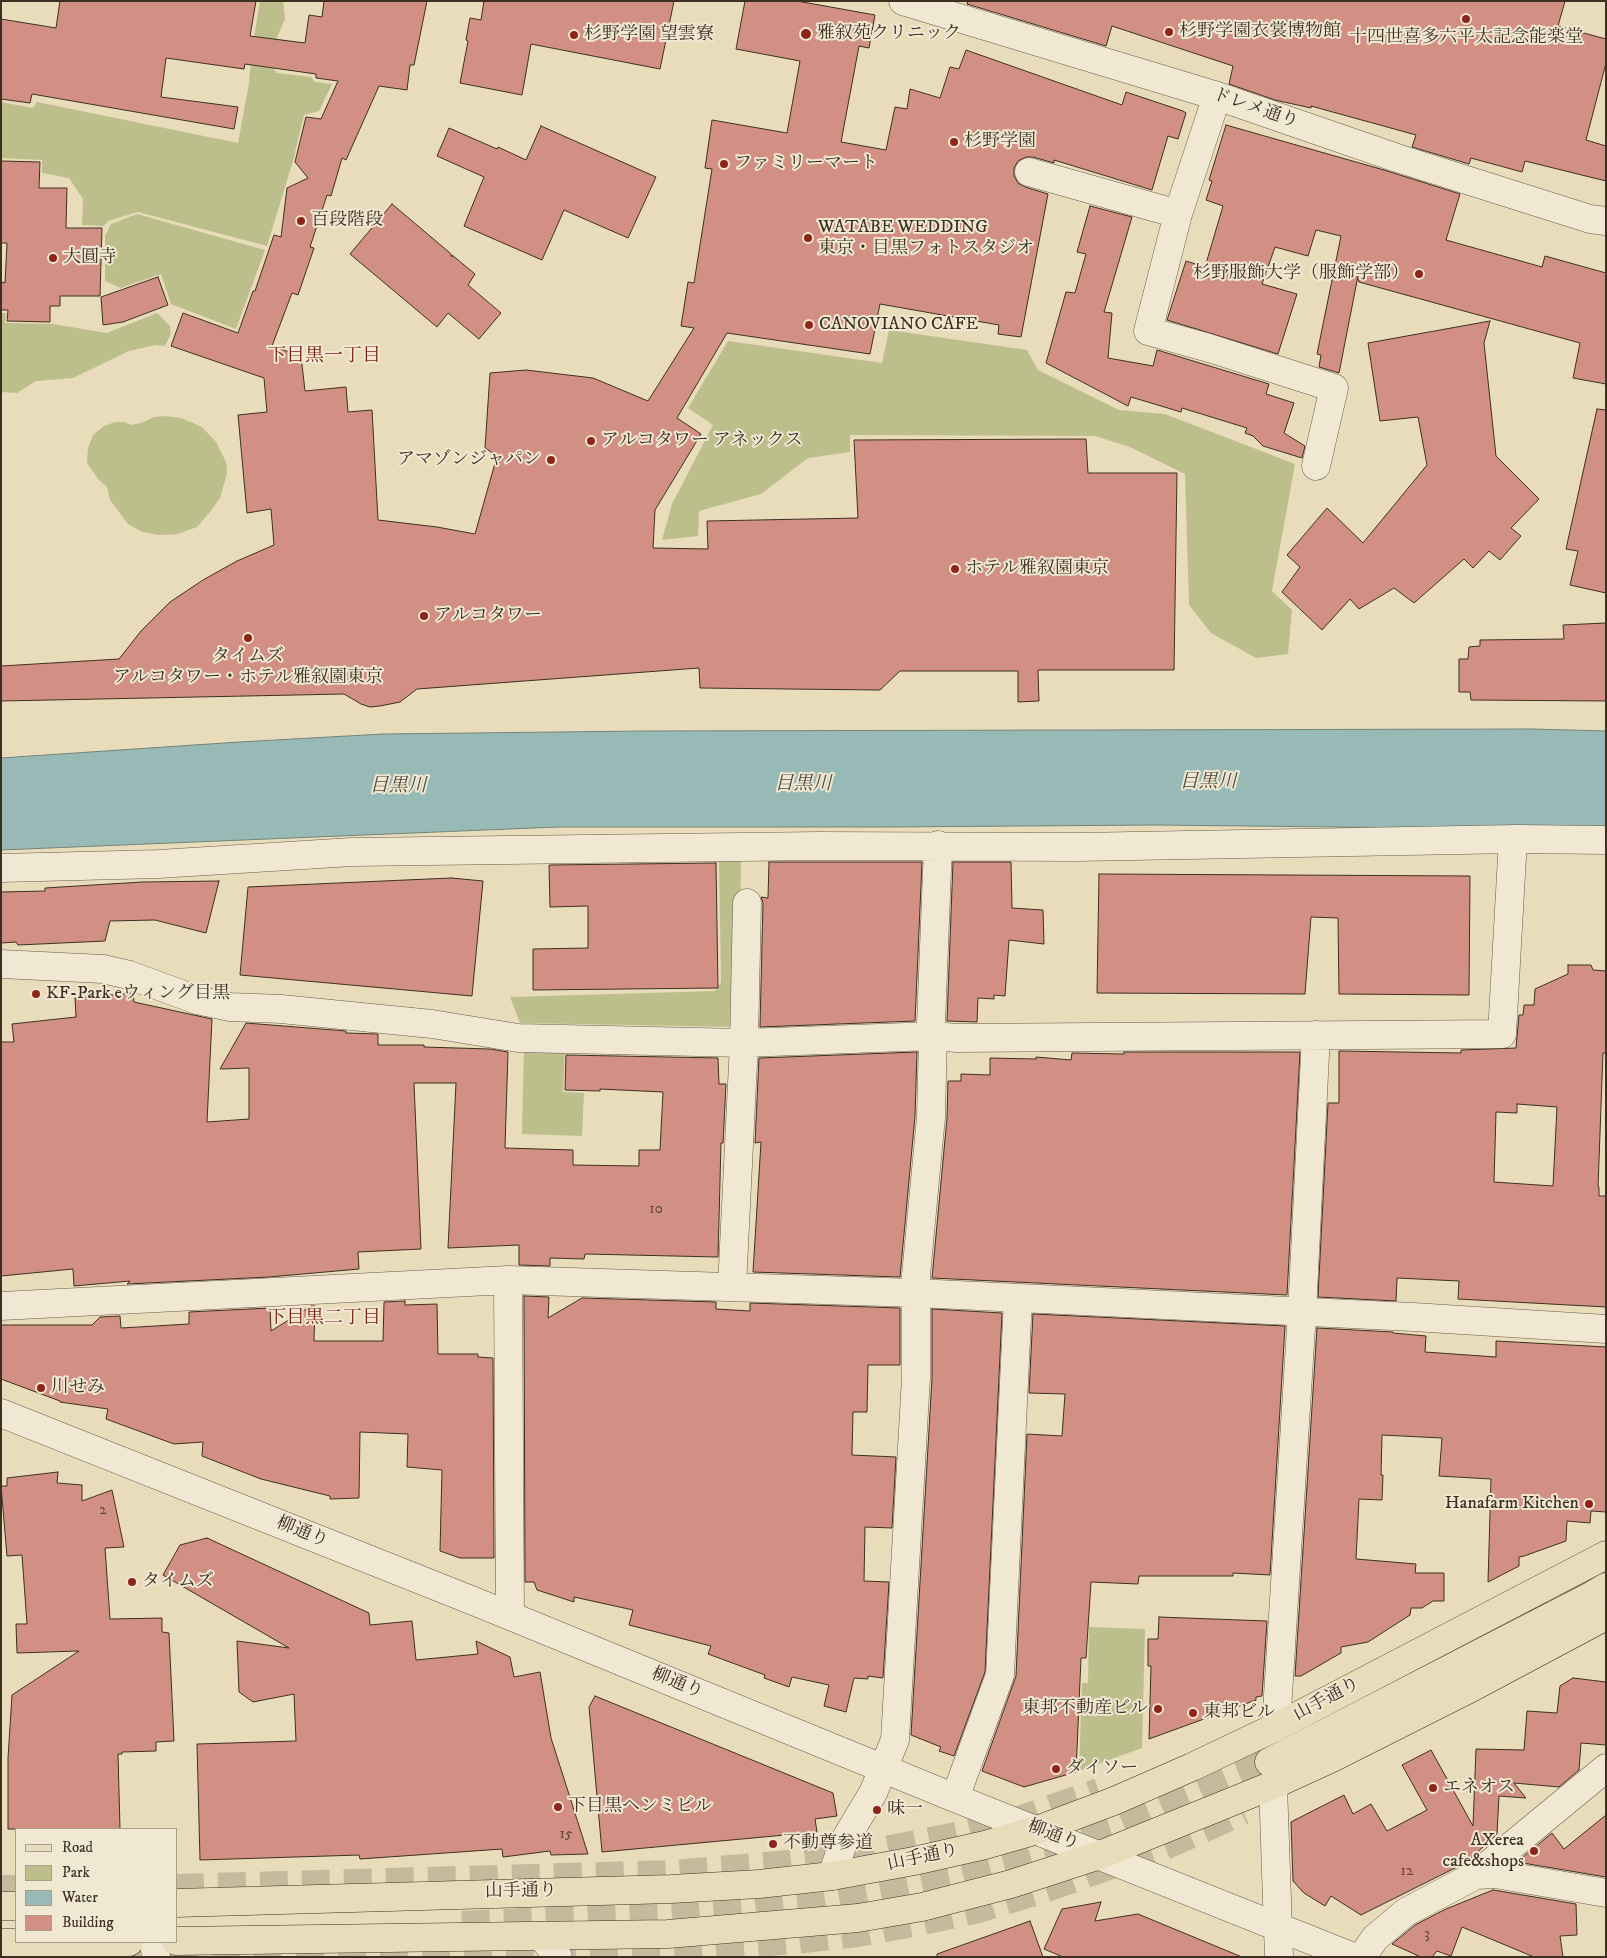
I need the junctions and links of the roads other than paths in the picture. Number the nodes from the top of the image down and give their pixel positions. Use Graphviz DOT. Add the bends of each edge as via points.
graph roads {
  1 [pos="903,1"];
  2 [pos="1217,96"];
  3 [pos="1029,172"];
  4 [pos="1178,214"];
  5 [pos="1606,221"];
  6 [pos="1316,466"];
  7 [pos="1513,839"];
  8 [pos="1606,840"];
  9 [pos="938,846"];
  10 [pos="1,868"];
  11 [pos="747,903"];
  12 [pos="1,964"];
  13 [pos="1316,1035"];
  14 [pos="933,1036"];
  15 [pos="744,1043"];
  16 [pos="508,1280"];
  17 [pos="732,1287"];
  18 [pos="916,1293"];
  19 [pos="1018,1298"];
  20 [pos="1,1306"];
  21 [pos="1302,1312"];
  22 [pos="1606,1329"];
  23 [pos="1,1413"];
  24 [pos="1606,1556"];
  25 [pos="1606,1587"];
  26 [pos="510,1616"];
  27 [pos="1606,1616"];
  28 [pos="1276,1727"];
  29 [pos="884,1768"];
  30 [pos="1606,1768"];
  31 [pos="1271,1774"];
  32 [pos="956,1798"];
  33 [pos="1037,1830"];
  34 [pos="1100,1854"];
  35 [pos="1476,1874"];
  36 [pos="832,1876"];
  37 [pos="1606,1893"];
  38 [pos="178,1903"];
  39 [pos="1,1906"];
  40 [pos="15,1906"];
  41 [pos="1277,1927"];
  42 [pos="178,1941"];
  43 [pos="1,1943"];
  44 [pos="15,1943"];
  45 [pos="154,1943"];
  46 [pos="549,1946"];
  47 [pos="156,1957"];
  48 [pos="1279,1957"];
  49 [pos="1353,1957"];
  50 [pos="1362,1957"];
  1 -- 2 [label="street, ドレメ通り"];
  2 -- 4 [label="street"];
  2 -- 5 [label="street, ドレメ通り" via="1396,158 1590,219"];
  3 -- 4 [label="street"];
  4 -- 6 [label="street" via="1148,331 1334,388"];
  7 -- 8 [label="street"];
  7 -- 9 [label="street" via="1078,847"];
  7 -- 13 [label="street" via="1502,1034"];
  9 -- 10 [label="street" via="352,852 159,864"];
  9 -- 14 [label="street"];
  11 -- 15 [label="street"];
  12 -- 15 [label="street" via="103,969 197,1000 230,1007 432,1024 518,1038"];
  13 -- 14 [label="street"];
  13 -- 21 [label="street"];
  14 -- 15 [label="street"];
  14 -- 18 [label="street" via="931,1117"];
  15 -- 17 [label="street"];
  16 -- 17 [label="street"];
  16 -- 20 [label="street"];
  16 -- 26 [label="street"];
  17 -- 18 [label="street"];
  18 -- 19 [label="street"];
  18 -- 29 [label="street" via="916,1378 895,1740"];
  19 -- 21 [label="street"];
  19 -- 32 [label="street" via="1000,1675"];
  21 -- 22 [label="street"];
  21 -- 28 [label="street"];
  23 -- 26 [label="street, 柳通り"];
  24 -- 28 [label="main road, 山手通り"];
  25 -- 31 [label="main road"];
  26 -- 29 [label="street, 柳通り"];
  27 -- 31 [label="main road" via="1332,1758"];
  28 -- 33 [label="main road, 山手通り" via="1114,1801"];
  29 -- 32 [label="street, 柳通り"];
  29 -- 36 [label="street" via="873,1793 842,1843"];
  30 -- 35 [label="street"];
  31 -- 34 [label="main road"];
  31 -- 41 [label="street"];
  32 -- 33 [label="street, 柳通り"];
  33 -- 34 [label="street, 柳通り"];
  33 -- 36 [label="main road, 山手通り" via="914,1861"];
  34 -- 41 [label="street, 柳通り"];
  34 -- 46 [label="main road" via="1011,1884 922,1907 858,1918"];
  35 -- 37 [label="street" via="1495,1874"];
  35 -- 50 [label="street" via="1406,1912 1375,1938"];
  36 -- 38 [label="main road, 山手通り" via="670,1889"];
  39 -- 40 [label="main road"];
  41 -- 48 [label="street"];
  41 -- 49 [label="street, 柳通り"];
  42 -- 46 [label="main road"];
  43 -- 44 [label="main road"];
  45 -- 47 [label="street"];
}
